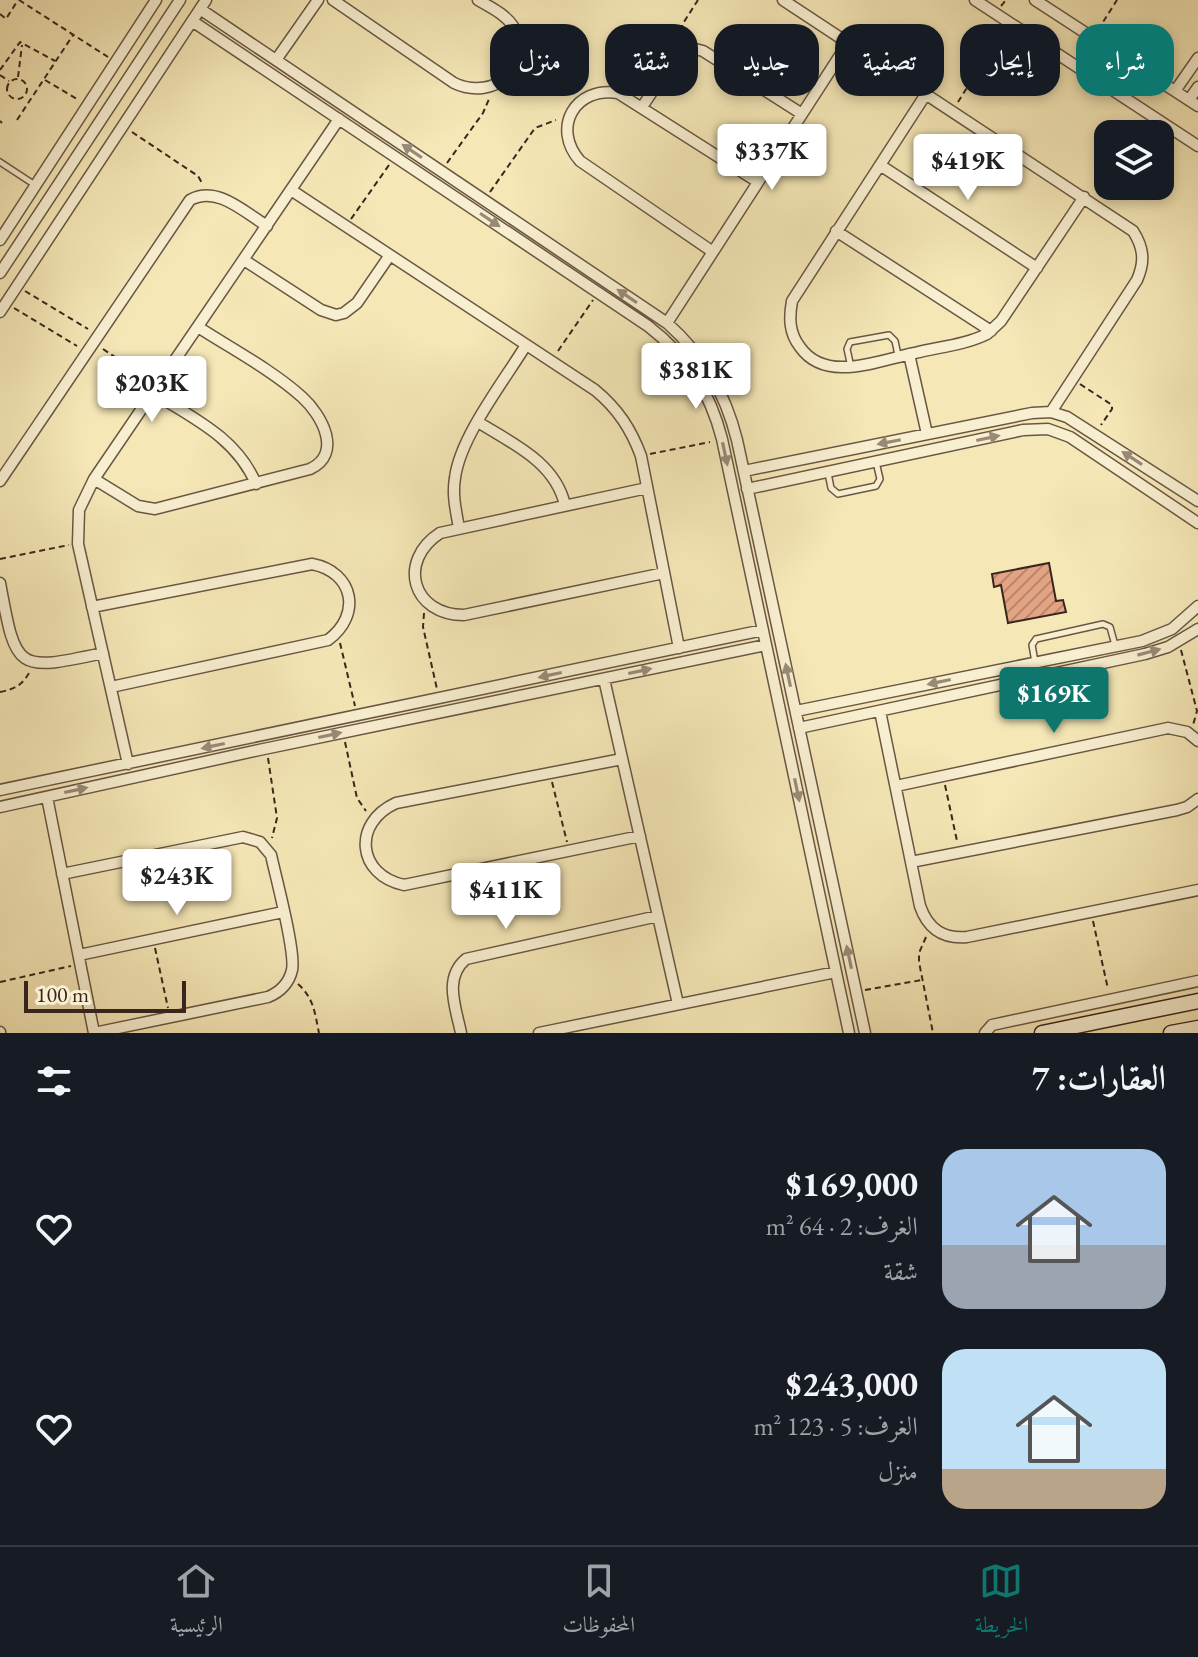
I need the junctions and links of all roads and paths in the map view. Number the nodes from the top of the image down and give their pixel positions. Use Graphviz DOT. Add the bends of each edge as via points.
graph roads {
  1 [pos="18,0"];
  2 [pos="180,0"];
  3 [pos="318,0"];
  4 [pos="333,0"];
  5 [pos="478,0"];
  6 [pos="698,0"];
  7 [pos="783,0"];
  8 [pos="975,0"];
  9 [pos="1035,0"];
  10 [pos="1117,0"];
  11 [pos="153,1"];
  12 [pos="203,4"];
  13 [pos="0,14"];
  14 [pos="192,21"];
  15 [pos="1008,22"];
  16 [pos="509,24"];
  17 [pos="684,24"];
  18 [pos="1101,24"];
  19 [pos="1076,26"];
  20 [pos="835,34"];
  21 [pos="73,35"];
  22 [pos="23,42"];
  23 [pos="698,50"];
  24 [pos="1198,58"];
  25 [pos="276,60"];
  26 [pos="56,61"];
  27 [pos="116,62"];
  28 [pos="835,63"];
  29 [pos="1076,66"];
  30 [pos="0,70"];
  31 [pos="0,75"];
  32 [pos="18,79"];
  33 [pos="44,79"];
  34 [pos="10,81"];
  35 [pos="1198,87"];
  36 [pos="490,88"];
  37 [pos="1175,91"];
  38 [pos="649,96"];
  39 [pos="925,96"];
  40 [pos="929,96"];
  41 [pos="1121,96"];
  42 [pos="20,99"];
  43 [pos="1194,103"];
  44 [pos="88,106"];
  45 [pos="642,107"];
  46 [pos="24,110"];
  47 [pos="952,111"];
  48 [pos="802,114"];
  49 [pos="105,115"];
  50 [pos="339,119"];
  51 [pos="17,120"];
  52 [pos="568,122"];
  53 [pos="123,126"];
  54 [pos="1198,146"];
  55 [pos="395,157"];
  56 [pos="0,162"];
  57 [pos="880,165"];
  58 [pos="441,171"];
  59 [pos="758,182"];
  60 [pos="36,186"];
  61 [pos="291,190"];
  62 [pos="205,194"];
  63 [pos="1084,197"];
  64 [pos="485,200"];
  65 [pos="267,226"];
  66 [pos="346,226"];
  67 [pos="836,231"];
  68 [pos="0,240"];
  69 [pos="713,252"];
  70 [pos="390,255"];
  71 [pos="244,260"];
  72 [pos="1037,268"];
  73 [pos="0,273"];
  74 [pos="17,286"];
  75 [pos="598,292"];
  76 [pos="3,307"];
  77 [pos="667,323"];
  78 [pos="198,327"];
  79 [pos="991,331"];
  80 [pos="94,338"];
  81 [pos="526,345"];
  82 [pos="85,352"];
  83 [pos="904,355"];
  84 [pos="551,361"];
  85 [pos="851,367"];
  86 [pos="1072,380"];
  87 [pos="156,389"];
  88 [pos="1051,412"];
  89 [pos="478,422"];
  90 [pos="927,434"];
  91 [pos="1095,435"];
  92 [pos="722,439"];
  93 [pos="641,456"];
  94 [pos="876,462"];
  95 [pos="744,471"];
  96 [pos="828,472"];
  97 [pos="94,479"];
  98 [pos="0,481"];
  99 [pos="256,484"];
  100 [pos="647,488"];
  101 [pos="747,489"];
  102 [pos="1198,501"];
  103 [pos="565,505"];
  104 [pos="1198,523"];
  105 [pos="459,528"];
  106 [pos="78,544"];
  107 [pos="0,559"];
  108 [pos="664,573"];
  109 [pos="0,583"];
  110 [pos="427,602"];
  111 [pos="1198,606"];
  112 [pos="92,607"];
  113 [pos="1198,629"];
  114 [pos="763,630"];
  115 [pos="337,633"];
  116 [pos="1179,642"];
  117 [pos="766,645"];
  118 [pos="1115,646"];
  119 [pos="679,648"];
  120 [pos="103,653"];
  121 [pos="33,662"];
  122 [pos="1035,662"];
  123 [pos="604,679"];
  124 [pos="111,687"];
  125 [pos="0,692"];
  126 [pos="460,694"];
  127 [pos="439,698"];
  128 [pos="463,708"];
  129 [pos="796,711"];
  130 [pos="880,711"];
  131 [pos="357,715"];
  132 [pos="799,728"];
  133 [pos="1187,732"];
  134 [pos="343,733"];
  135 [pos="257,737"];
  136 [pos="1198,741"];
  137 [pos="263,749"];
  138 [pos="622,759"];
  139 [pos="128,764"];
  140 [pos="550,773"];
  141 [pos="943,776"];
  142 [pos="896,786"];
  143 [pos="0,790"];
  144 [pos="47,797"];
  145 [pos="1198,799"];
  146 [pos="0,807"];
  147 [pos="376,815"];
  148 [pos="640,836"];
  149 [pos="267,847"];
  150 [pos="569,851"];
  151 [pos="960,853"];
  152 [pos="911,862"];
  153 [pos="62,874"];
  154 [pos="1198,890"];
  155 [pos="283,912"];
  156 [pos="1091,912"];
  157 [pos="658,916"];
  158 [pos="933,929"];
  159 [pos="153,939"];
  160 [pos="80,959"];
  161 [pos="836,972"];
  162 [pos="289,980"];
  163 [pos="922,980"];
  164 [pos="1198,981"];
  165 [pos="0,982"];
  166 [pos="856,992"];
  167 [pos="1110,1000"];
  168 [pos="1198,1001"];
  169 [pos="678,1004"];
  170 [pos="170,1017"];
  171 [pos="1116,1026"];
  172 [pos="1196,1029"];
  173 [pos="94,1033"];
  174 [pos="319,1033"];
  175 [pos="461,1033"];
  176 [pos="539,1033"];
  177 [pos="849,1033"];
  178 [pos="865,1033"];
  179 [pos="933,1033"];
  180 [pos="985,1033"];
  181 [pos="1042,1033"];
  182 [pos="1171,1033"];
  1 -- 13 [label="path" via="6,19"];
  1 -- 21 [label="path"];
  2 -- 49 [label="street"];
  3 -- 25 [label="street"];
  4 -- 36 [label="street" via="454,83"];
  5 -- 16 [label="street"];
  6 -- 17 [label="path"];
  7 -- 20 [label="street"];
  8 -- 15 [label="street"];
  9 -- 19 [label="street"];
  10 -- 18 [label="path"];
  11 -- 27 [label="street"];
  12 -- 14 [label="street"];
  12 -- 25 [label="street"];
  14 -- 50 [label="street"];
  14 -- 53 [label="street"];
  15 -- 29 [label="street"];
  15 -- 47 [label="path"];
  21 -- 26 [label="path"];
  21 -- 27 [label="path"];
  22 -- 26 [label="path"];
  22 -- 30 [label="path"];
  22 -- 32 [label="path"];
  23 -- 48 [label="street"];
  24 -- 37 [label="street"];
  58 -- 25 [label="street, one-way"];
  26 -- 33 [label="path"];
  27 -- 44 [label="street"];
  28 -- 48 [label="street"];
  31 -- 34 [label="path"];
  32 -- 34 [label="path"];
  32 -- 42 [label="path" via="27,88"];
  33 -- 44 [label="path"];
  33 -- 46 [label="path"];
  34 -- 42 [label="path" via="9,96"];
  35 -- 43 [label="street"];
  36 -- 58 [label="path" via="483,113"];
  37 -- 43 [label="street"];
  38 -- 45 [label="street"];
  39 -- 57 [label="street"];
  40 -- 47 [label="street"];
  41 -- 54 [label="street"];
  42 -- 46 [label="path"];
  44 -- 60 [label="street"];
  45 -- 52 [label="street" via="618,93 597,92 578,103"];
  45 -- 59 [label="street"];
  46 -- 51 [label="path"];
  47 -- 63 [label="street"];
  48 -- 59 [label="street"];
  49 -- 53 [label="street"];
  49 -- 73 [label="street"];
  50 -- 55 [label="street"];
  50 -- 61 [label="street"];
  52 -- 64 [label="path" via="545,122 535,128"];
  52 -- 69 [label="street" via="568,143 580,161"];
  53 -- 62 [label="path" via="198,176"];
  53 -- 74 [label="street"];
  55 -- 66 [label="path"];
  55 -- 75 [label="street, one-way"];
  56 -- 60 [label="lane"];
  57 -- 67 [label="street"];
  57 -- 72 [label="street"];
  58 -- 64 [label="street"];
  59 -- 69 [label="street"];
  60 -- 68 [label="street"];
  61 -- 65 [label="street"];
  61 -- 66 [label="street"];
  62 -- 65 [label="street" via="220,197"];
  62 -- 80 [label="street" via="184,206"];
  63 -- 72 [label="street"];
  63 -- 86 [label="street" via="1133,231 1143,260 1137,280"];
  77 -- 64 [label="street, one-way"];
  65 -- 71 [label="street"];
  66 -- 70 [label="street"];
  67 -- 79 [label="street"];
  67 -- 85 [label="street" via="792,301 790,327 812,360"];
  69 -- 77 [label="street"];
  70 -- 71 [label="street" via="357,303 336,315"];
  70 -- 81 [label="street"];
  71 -- 78 [label="street"];
  72 -- 79 [label="street"];
  74 -- 76 [label="street"];
  74 -- 80 [label="path"];
  75 -- 84 [label="path"];
  75 -- 92 [label="street" via="678,352 710,401"];
  76 -- 82 [label="path"];
  77 -- 95 [label="street" via="695,350 717,383"];
  78 -- 87 [label="street"];
  78 -- 99 [label="street" via="301,396 324,429 328,447 317,466"];
  79 -- 83 [label="street"];
  80 -- 82 [label="street"];
  80 -- 87 [label="path"];
  81 -- 84 [label="street"];
  81 -- 89 [label="street"];
  82 -- 98 [label="street"];
  83 -- 85 [label="street"];
  83 -- 85 [label="lane" via="889,335 850,342"];
  83 -- 90 [label="street"];
  84 -- 93 [label="street" via="608,401 628,426"];
  86 -- 88 [label="street"];
  86 -- 91 [label="path" via="1112,405"];
  87 -- 97 [label="street"];
  87 -- 99 [label="street" via="230,443"];
  88 -- 90 [label="street"];
  88 -- 91 [label="street"];
  89 -- 103 [label="street" via="545,466"];
  89 -- 105 [label="street" via="455,475"];
  90 -- 95 [label="street, one-way"];
  102 -- 91 [label="street, one-way"];
  92 -- 93 [label="path"];
  92 -- 114 [label="street, one-way"];
  93 -- 100 [label="street"];
  94 -- 96 [label="street"];
  94 -- 96 [label="lane" via="876,486 835,493"];
  94 -- 104 [label="street, one-way" via="1048,429 1070,437"];
  95 -- 101 [label="street"];
  96 -- 101 [label="street"];
  97 -- 99 [label="street" via="138,506 155,509"];
  97 -- 106 [label="street" via="79,510"];
  100 -- 103 [label="street"];
  100 -- 108 [label="street"];
  129 -- 101 [label="street, one-way"];
  103 -- 105 [label="street"];
  105 -- 110 [label="street" via="440,533 420,551 415,578"];
  106 -- 107 [label="path"];
  106 -- 112 [label="street"];
  108 -- 110 [label="street" via="464,615 437,611"];
  108 -- 119 [label="street"];
  109 -- 121 [label="street" via="10,638"];
  110 -- 127 [label="path" via="423,627"];
  111 -- 118 [label="street" via="1162,634"];
  112 -- 115 [label="street" via="312,564 333,572 347,590 349,613"];
  112 -- 120 [label="street"];
  113 -- 116 [label="street"];
  114 -- 117 [label="street"];
  114 -- 119 [label="street"];
  115 -- 124 [label="street" via="317,644"];
  115 -- 131 [label="path"];
  130 -- 116 [label="street, one-way" via="1145,654"];
  116 -- 133 [label="path" via="1197,711"];
  123 -- 117 [label="street, one-way"];
  117 -- 161 [label="street, one-way"];
  118 -- 122 [label="street"];
  118 -- 122 [label="lane" via="1110,627 1103,624 1036,639"];
  119 -- 126 [label="street, one-way"];
  120 -- 121 [label="street" via="50,664"];
  120 -- 124 [label="street"];
  121 -- 125 [label="path" via="23,683"];
  122 -- 129 [label="street, one-way"];
  123 -- 128 [label="street"];
  123 -- 138 [label="street"];
  124 -- 139 [label="street"];
  126 -- 127 [label="street"];
  126 -- 128 [label="street"];
  127 -- 131 [label="street"];
  128 -- 134 [label="street"];
  129 -- 132 [label="street"];
  130 -- 132 [label="street"];
  130 -- 142 [label="street"];
  131 -- 135 [label="street"];
  166 -- 132 [label="street, one-way"];
  133 -- 136 [label="street"];
  133 -- 141 [label="street" via="1168,728"];
  137 -- 134 [label="street, one-way"];
  134 -- 147 [label="path" via="357,798"];
  135 -- 137 [label="street"];
  135 -- 139 [label="street, one-way"];
  144 -- 137 [label="street, one-way"];
  137 -- 149 [label="path" via="277,818"];
  138 -- 140 [label="street"];
  138 -- 148 [label="street"];
  139 -- 143 [label="street"];
  140 -- 147 [label="street" via="396,803"];
  140 -- 150 [label="path"];
  141 -- 142 [label="street"];
  141 -- 151 [label="path"];
  142 -- 152 [label="street"];
  144 -- 146 [label="street"];
  144 -- 153 [label="street"];
  145 -- 151 [label="street" via="1177,810"];
  147 -- 150 [label="street" via="366,836 368,859 382,877 404,885"];
  148 -- 150 [label="street"];
  148 -- 157 [label="street"];
  149 -- 153 [label="street" via="243,837"];
  149 -- 155 [label="street"];
  151 -- 152 [label="street"];
  152 -- 158 [label="street" via="920,906"];
  153 -- 160 [label="street"];
  154 -- 156 [label="street"];
  155 -- 159 [label="street"];
  155 -- 162 [label="street" via="293,962"];
  156 -- 158 [label="street" via="967,937"];
  156 -- 167 [label="path"];
  157 -- 169 [label="street"];
  157 -- 175 [label="street" via="466,959 452,981"];
  158 -- 163 [label="path" via="919,953"];
  159 -- 160 [label="street"];
  159 -- 170 [label="path"];
  160 -- 165 [label="path"];
  160 -- 173 [label="street"];
  161 -- 169 [label="street"];
  161 -- 177 [label="street"];
  162 -- 170 [label="street" via="268,997"];
  162 -- 174 [label="path" via="307,992"];
  163 -- 166 [label="path"];
  163 -- 179 [label="path"];
  164 -- 167 [label="street"];
  166 -- 178 [label="street"];
  167 -- 180 [label="street" via="992,1025"];
  168 -- 171 [label="street"];
  169 -- 176 [label="street"];
  170 -- 173 [label="street"];
  171 -- 181 [label="street"];
  172 -- 182 [label="street"];
}
